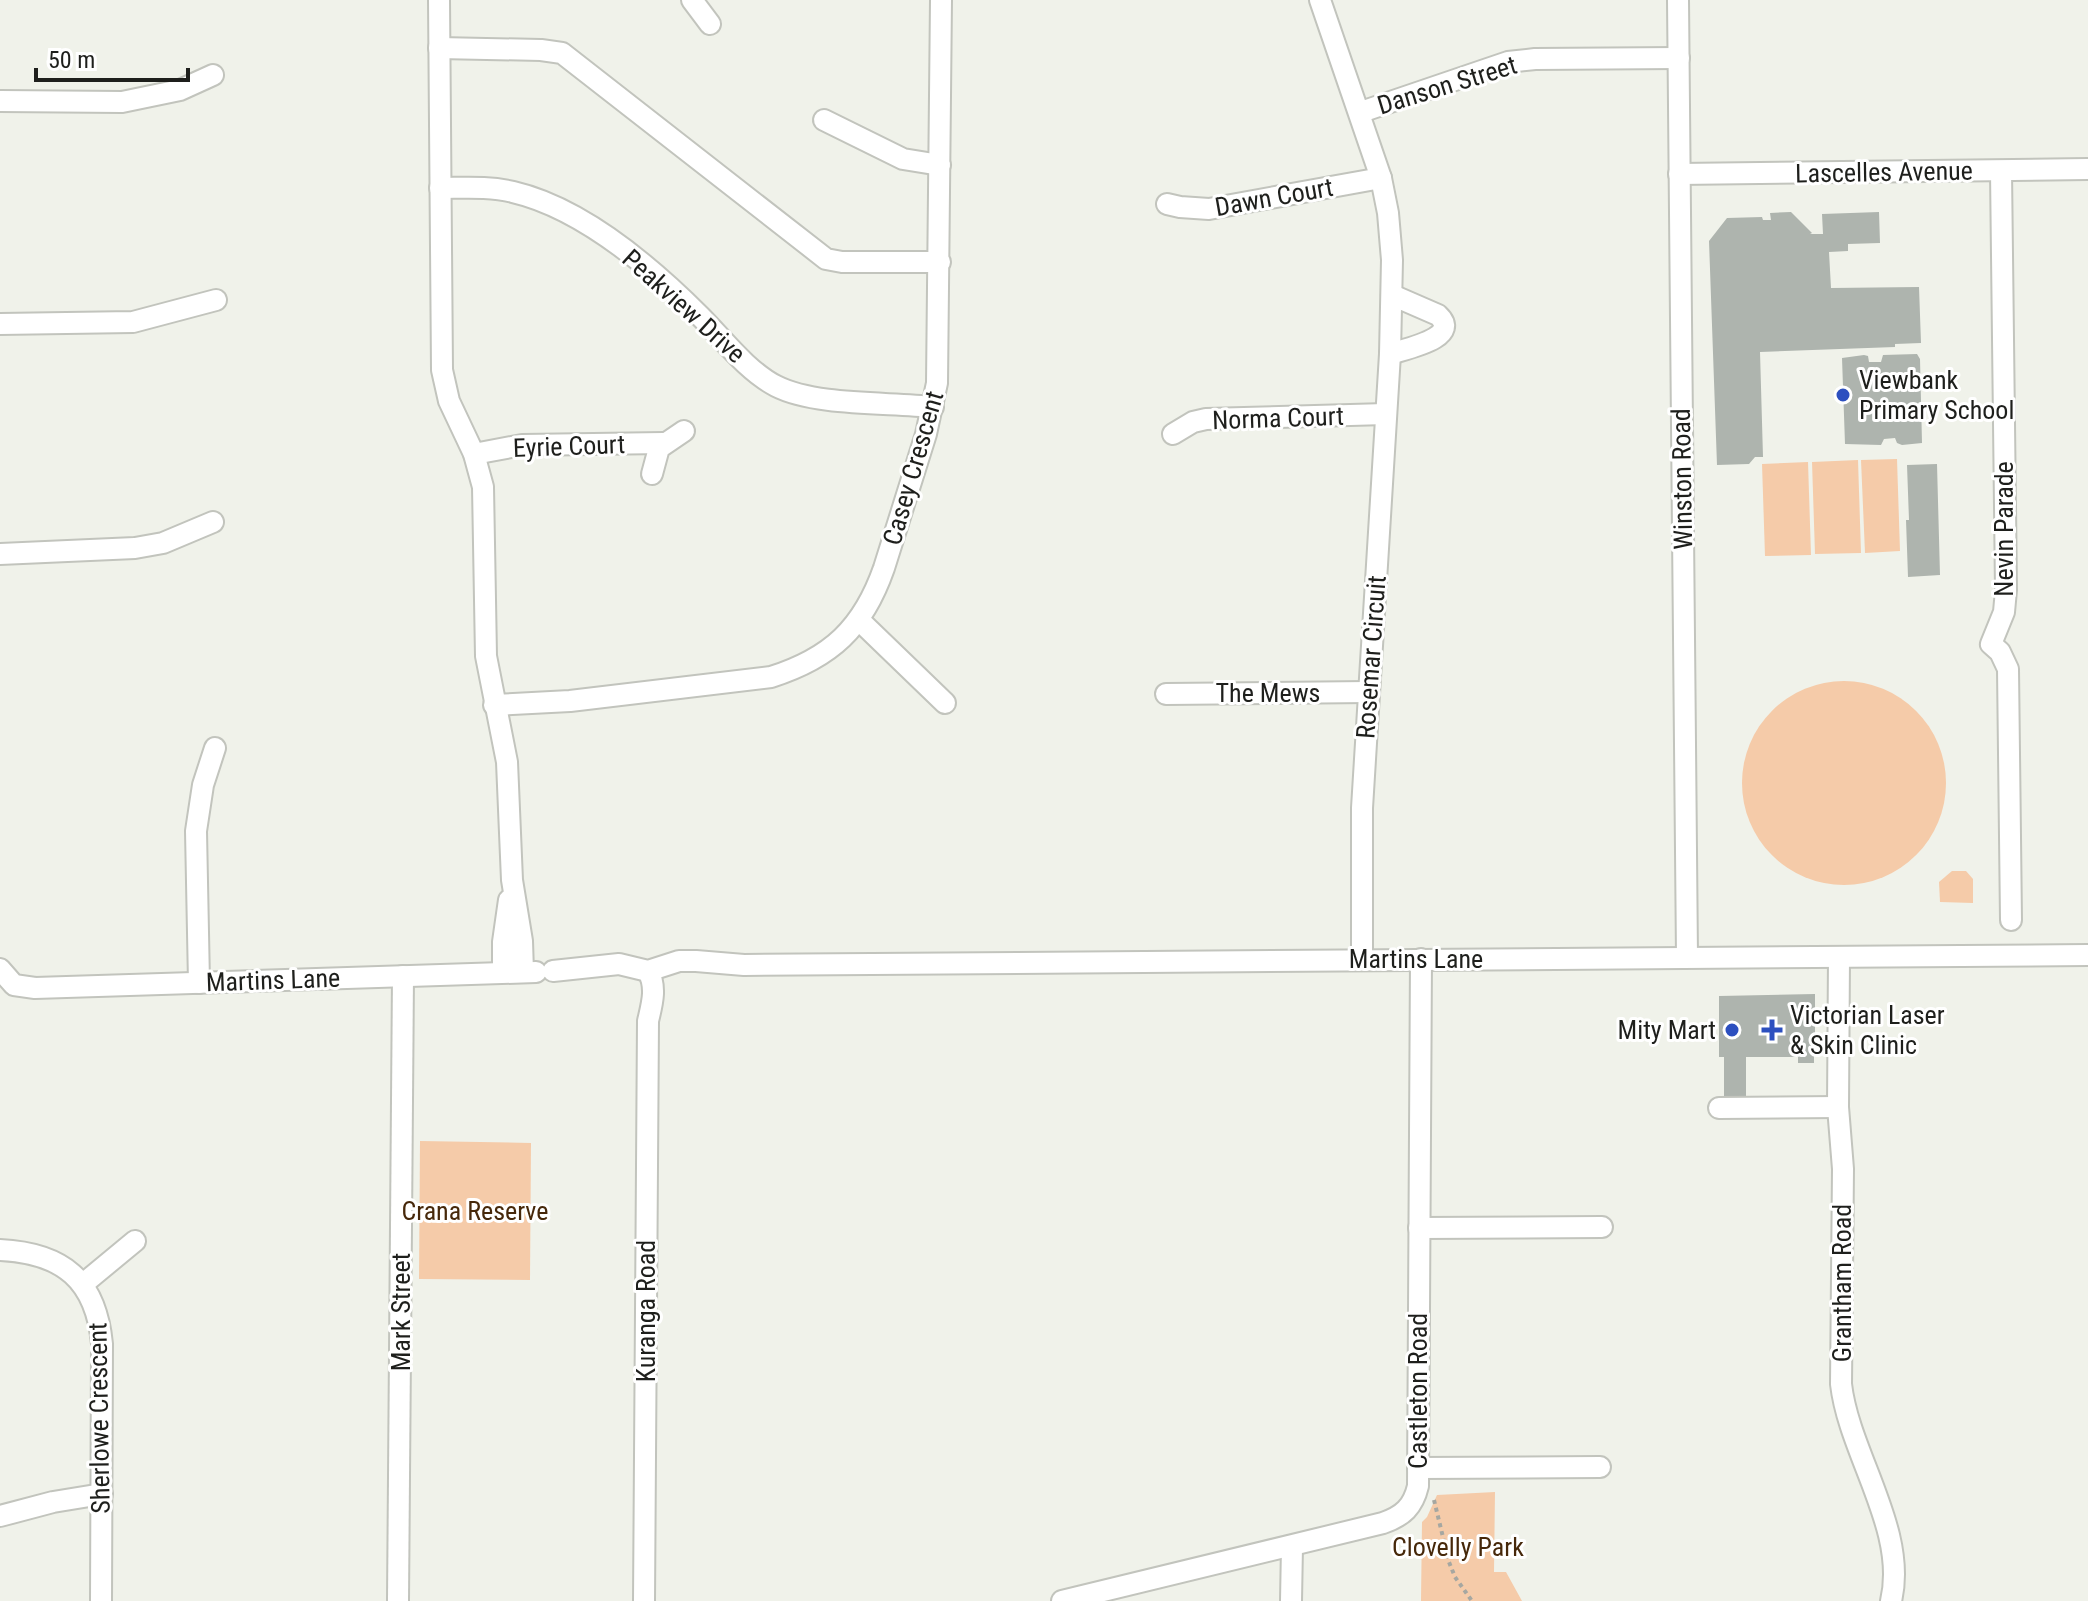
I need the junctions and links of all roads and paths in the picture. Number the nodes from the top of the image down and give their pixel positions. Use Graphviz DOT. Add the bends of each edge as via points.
graph roads {
  1 [pos="439,0"];
  2 [pos="692,0"];
  3 [pos="941,0"];
  4 [pos="1320,0"];
  5 [pos="1678,0"];
  6 [pos="710,24"];
  7 [pos="439,48"];
  8 [pos="1679,58"];
  9 [pos="213,75"];
  10 [pos="0,101"];
  11 [pos="1361,112"];
  12 [pos="824,120"];
  13 [pos="940,165"];
  14 [pos="2088,169"];
  15 [pos="2001,171"];
  16 [pos="1679,174"];
  17 [pos="1381,178"];
  18 [pos="440,188"];
  19 [pos="1167,204"];
  20 [pos="940,262"];
  21 [pos="1392,295"];
  22 [pos="216,300"];
  23 [pos="0,324"];
  24 [pos="1390,354"];
  25 [pos="933,407"];
  26 [pos="1386,414"];
  27 [pos="684,431"];
  28 [pos="1173,434"];
  29 [pos="664,443"];
  30 [pos="474,454"];
  31 [pos="652,474"];
  32 [pos="213,522"];
  33 [pos="0,554"];
  34 [pos="859,620"];
  35 [pos="1369,692"];
  36 [pos="1166,694"];
  37 [pos="945,703"];
  38 [pos="496,712"];
  39 [pos="215,748"];
  40 [pos="2011,920"];
  41 [pos="2088,955"];
  42 [pos="1687,957"];
  43 [pos="1839,957"];
  44 [pos="1362,959"];
  45 [pos="1421,959"];
  46 [pos="0,971"];
  47 [pos="513,972"];
  48 [pos="403,976"];
  49 [pos="648,977"];
  50 [pos="199,983"];
  51 [pos="1838,1107"];
  52 [pos="1719,1108"];
  53 [pos="1602,1227"];
  54 [pos="1419,1228"];
  55 [pos="135,1241"];
  56 [pos="0,1250"];
  57 [pos="83,1284"];
  58 [pos="1600,1467"];
  59 [pos="1418,1468"];
  60 [pos="102,1494"];
  61 [pos="1433,1498"];
  62 [pos="0,1516"];
  63 [pos="1292,1546"];
  64 [pos="101,1601"];
  65 [pos="398,1601"];
  66 [pos="644,1601"];
  67 [pos="1062,1601"];
  68 [pos="1291,1601"];
  69 [pos="1472,1601"];
  70 [pos="1891,1601"];
  1 -- 7 [label="street"];
  2 -- 6 [label="street"];
  3 -- 13 [label="street, Casey Crescent"];
  4 -- 11 [label="street, Rosemar Circuit"];
  5 -- 8 [label="street, Winston Road"];
  7 -- 18 [label="street"];
  7 -- 20 [label="street" via="562,53 826,259"];
  8 -- 11 [label="street, Danson Street" via="1508,62"];
  8 -- 16 [label="street, Winston Road"];
  9 -- 10 [label="street" via="180,90 122,102"];
  11 -- 17 [label="street, Rosemar Circuit"];
  12 -- 13 [label="street" via="903,159"];
  13 -- 20 [label="street, Casey Crescent"];
  14 -- 15 [label="street, Lascelles Avenue"];
  15 -- 16 [label="street, Lascelles Avenue"];
  15 -- 40 [label="street, Nevin Parade" via="2006,590 1991,644 2008,669"];
  16 -- 42 [label="street, Winston Road"];
  17 -- 19 [label="street, Dawn Court" via="1209,209"];
  17 -- 21 [label="street, Rosemar Circuit"];
  18 -- 25 [label="street, Peakview Drive" via="512,191 575,217 661,278 755,372 777,387 822,399"];
  18 -- 30 [label="street" via="442,370 449,401"];
  20 -- 25 [label="street, Casey Crescent" via="939,367"];
  21 -- 24 [label="street, Rosemar Circuit"];
  21 -- 24 [label="street" via="1438,315 1444,326 1436,339"];
  22 -- 23 [label="street" via="133,322"];
  24 -- 26 [label="street, Rosemar Circuit"];
  25 -- 34 [label="street, Casey Crescent" via="884,568"];
  26 -- 28 [label="street, Norma Court" via="1206,419"];
  26 -- 35 [label="street, Rosemar Circuit"];
  27 -- 29 [label="street"];
  29 -- 30 [label="street, Eyrie Court" via="522,445"];
  29 -- 31 [label="street, Eyrie Court"];
  30 -- 38 [label="street" via="484,502 486,656"];
  32 -- 33 [label="street" via="163,543 135,548"];
  34 -- 37 [label="street"];
  34 -- 38 [label="street, Casey Crescent" via="818,658 771,677"];
  35 -- 36 [label="street, The Mews"];
  35 -- 44 [label="street, Rosemar Circuit"];
  38 -- 47 [label="street" via="507,762 512,880 522,941"];
  39 -- 50 [label="street" via="196,831"];
  41 -- 43 [label="street, Martins Lane"];
  42 -- 43 [label="street, Martins Lane"];
  42 -- 45 [label="street, Martins Lane"];
  43 -- 51 [label="street, Grantham Road"];
  44 -- 45 [label="street, Martins Lane"];
  44 -- 49 [label="street, Martins Lane" via="744,965 679,961"];
  45 -- 54 [label="street, Castleton Road"];
  46 -- 50 [label="street, Martins Lane" via="24,988"];
  47 -- 48 [label="street, Martins Lane"];
  47 -- 49 [label="street, Martins Lane" via="619,964"];
  48 -- 50 [label="street, Martins Lane"];
  48 -- 65 [label="street, Mark Street"];
  49 -- 66 [label="street, Kuranga Road" via="653,997 648,1021"];
  51 -- 52 [label="street"];
  51 -- 70 [label="street, Grantham Road" via="1843,1169 1841,1384 1891,1548"];
  53 -- 54 [label="street"];
  54 -- 59 [label="street, Castleton Road"];
  55 -- 57 [label="street"];
  56 -- 57 [label="street, Sherlowe Crescent" via="43,1256"];
  57 -- 60 [label="street, Sherlowe Crescent" via="94,1302 101,1333"];
  58 -- 59 [label="street"];
  59 -- 63 [label="street, Castleton Road" via="1416,1497 1404,1514"];
  60 -- 62 [label="street"];
  60 -- 64 [label="street, Sherlowe Crescent"];
  61 -- 69 [label="path" via="1452,1570"];
  63 -- 67 [label="street, Castleton Road"];
  63 -- 68 [label="street"];
}
